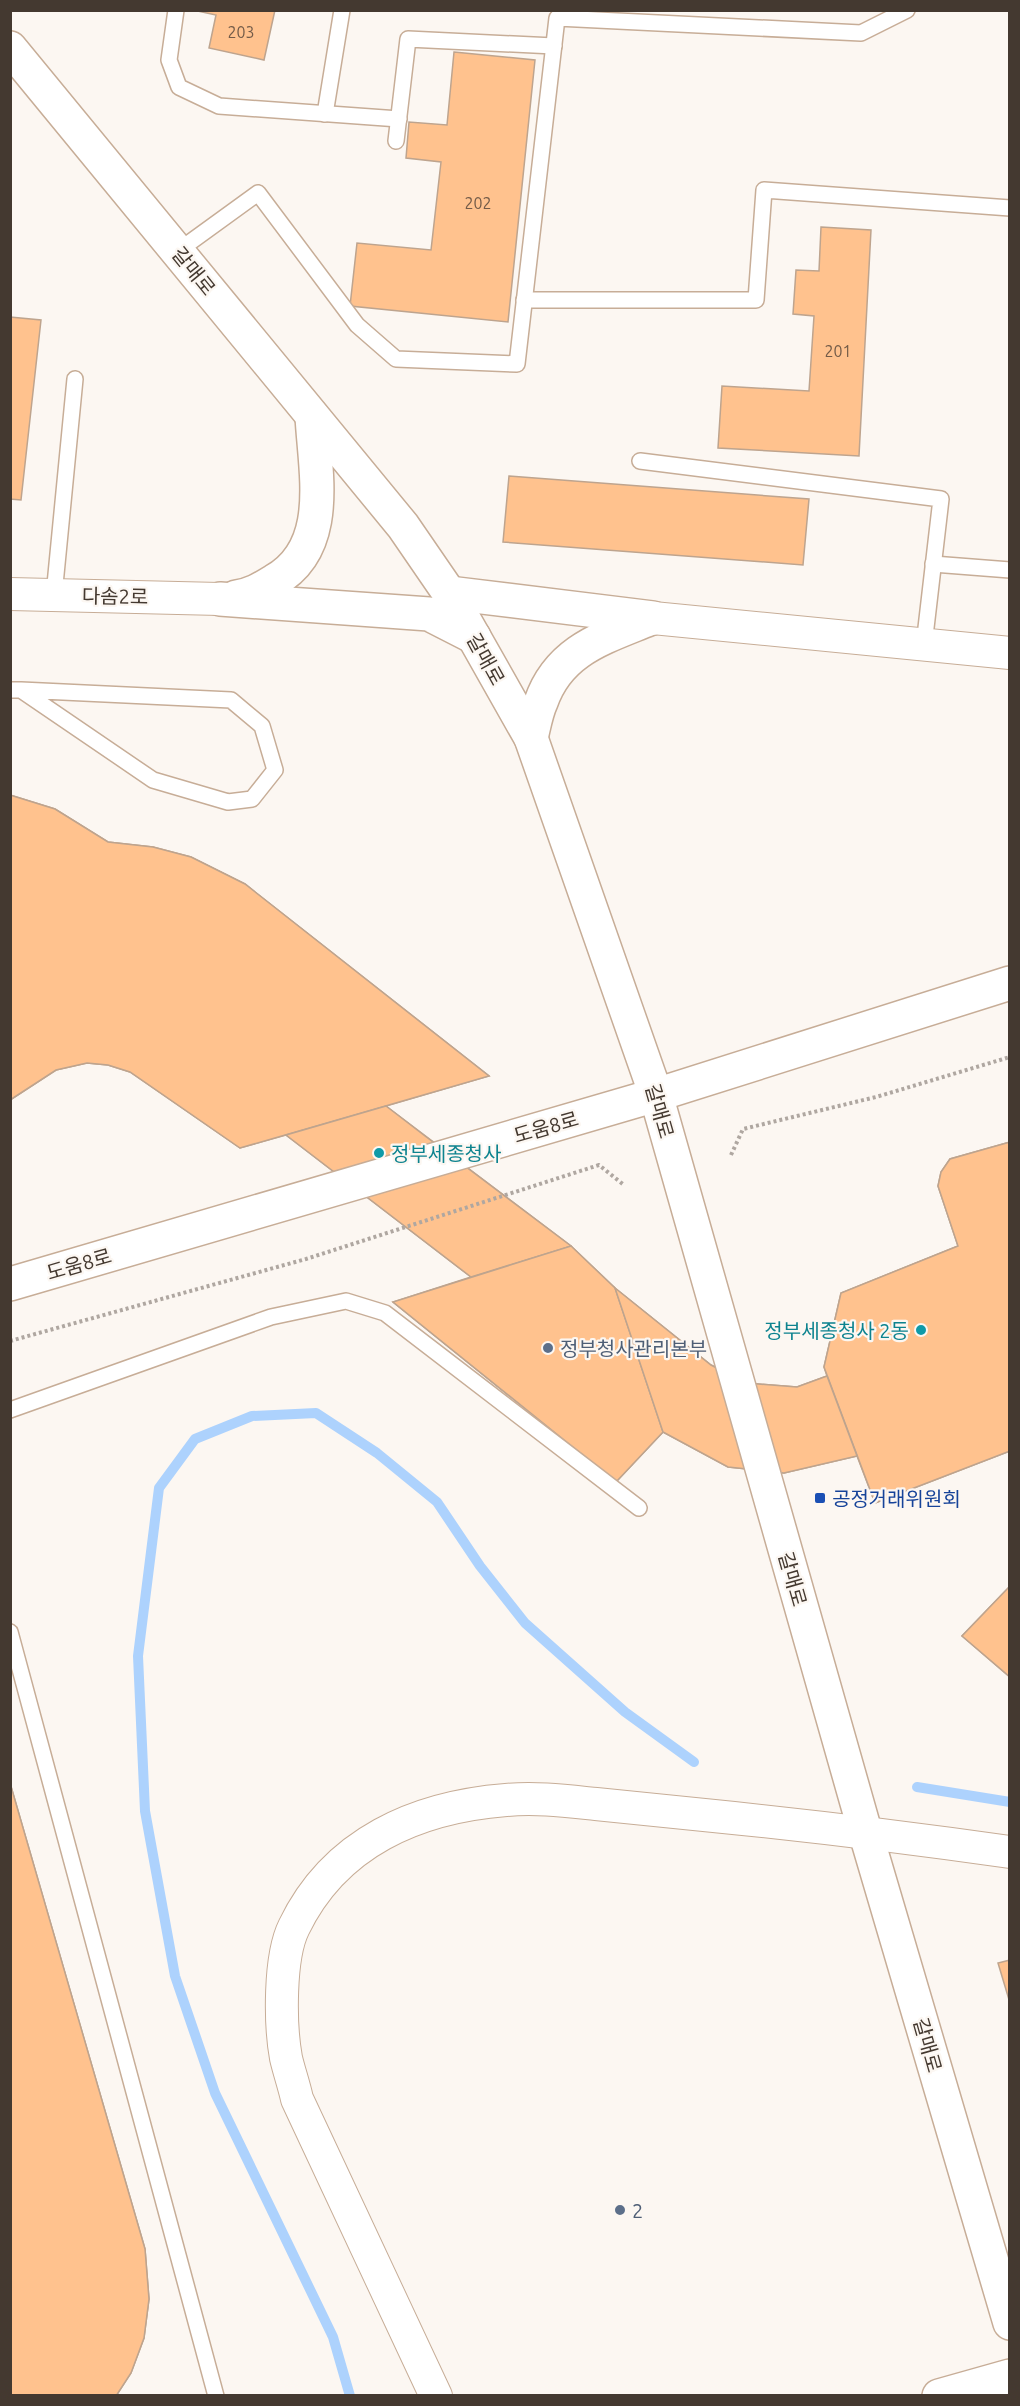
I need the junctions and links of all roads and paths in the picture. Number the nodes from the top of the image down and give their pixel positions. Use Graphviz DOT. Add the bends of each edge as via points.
graph roads {
  1 [pos="176,10"];
  2 [pos="342,10"];
  3 [pos="907,10"];
  4 [pos="554,46"];
  5 [pos="10,48"];
  6 [pos="325,114"];
  7 [pos="399,119"];
  8 [pos="396,141"];
  9 [pos="1010,208"];
  10 [pos="178,252"];
  11 [pos="524,300"];
  12 [pos="75,379"];
  13 [pos="312,416"];
  14 [pos="640,461"];
  15 [pos="933,564"];
  16 [pos="1010,570"];
  17 [pos="449,593"];
  18 [pos="10,594"];
  19 [pos="54,595"];
  20 [pos="220,599"];
  21 [pos="653,618"];
  22 [pos="474,637"];
  23 [pos="924,645"];
  24 [pos="1010,653"];
  25 [pos="16,690"];
  26 [pos="531,738"];
  27 [pos="1010,983"];
  28 [pos="1010,1057"];
  29 [pos="656,1095"];
  30 [pos="731,1155"];
  31 [pos="624,1185"];
  32 [pos="10,1284"];
  33 [pos="10,1341"];
  34 [pos="10,1410"];
  35 [pos="639,1508"];
  36 [pos="10,1632"];
  37 [pos="865,1831"];
  38 [pos="1010,1852"];
  39 [pos="1010,2323"];
  40 [pos="1010,2376"];
  41 [pos="216,2396"];
  42 [pos="436,2396"];
  43 [pos="939,2396"];
  1 -- 6 [label="lane" via="169,60 179,87 219,106"];
  2 -- 6 [label="lane"];
  3 -- 4 [label="lane" via="861,33 557,18"];
  4 -- 7 [label="lane" via="408,39"];
  4 -- 11 [label="lane"];
  5 -- 10 [label="street, 갈매로"];
  6 -- 7 [label="lane"];
  7 -- 8 [label="lane"];
  9 -- 11 [label="lane" via="764,190 756,300"];
  10 -- 11 [label="lane" via="258,193 357,325 396,359 517,364"];
  10 -- 13 [label="street, 갈매로"];
  12 -- 19 [label="lane"];
  13 -- 17 [label="street, 갈매로" via="403,526"];
  13 -- 20 [label="street" via="317,508 312,539 298,564 282,577 250,595"];
  14 -- 15 [label="lane" via="941,499"];
  15 -- 16 [label="lane"];
  15 -- 23 [label="lane"];
  17 -- 21 [label="street"];
  17 -- 22 [label="street, 갈매로"];
  18 -- 19 [label="street, 다솜2로"];
  19 -- 20 [label="street, 다솜2로"];
  20 -- 22 [label="street" via="429,614"];
  21 -- 23 [label="street"];
  21 -- 26 [label="street" via="595,641 572,655 541,700"];
  22 -- 26 [label="street, 갈매로"];
  23 -- 24 [label="street"];
  25 -- 25 [label="lane" via="231,700 262,726 275,770 252,799 228,802 153,780"];
  26 -- 29 [label="street, 갈매로"];
  27 -- 29 [label="street, 도움8로"];
  28 -- 30 [label="path" via="743,1129"];
  29 -- 32 [label="street, 도움8로"];
  29 -- 37 [label="street, 갈매로"];
  31 -- 33 [label="path" via="599,1165 306,1259"];
  34 -- 35 [label="lane" via="271,1317 346,1301 386,1313"];
  36 -- 41 [label="lane"];
  37 -- 38 [label="street"];
  37 -- 39 [label="street, 갈매로"];
  37 -- 42 [label="street" via="562,1801 508,1800 461,1806 383,1832 346,1857 319,1886 293,1928 284,1966 286,2057 297,2098"];
  40 -- 43 [label="street"];
}
